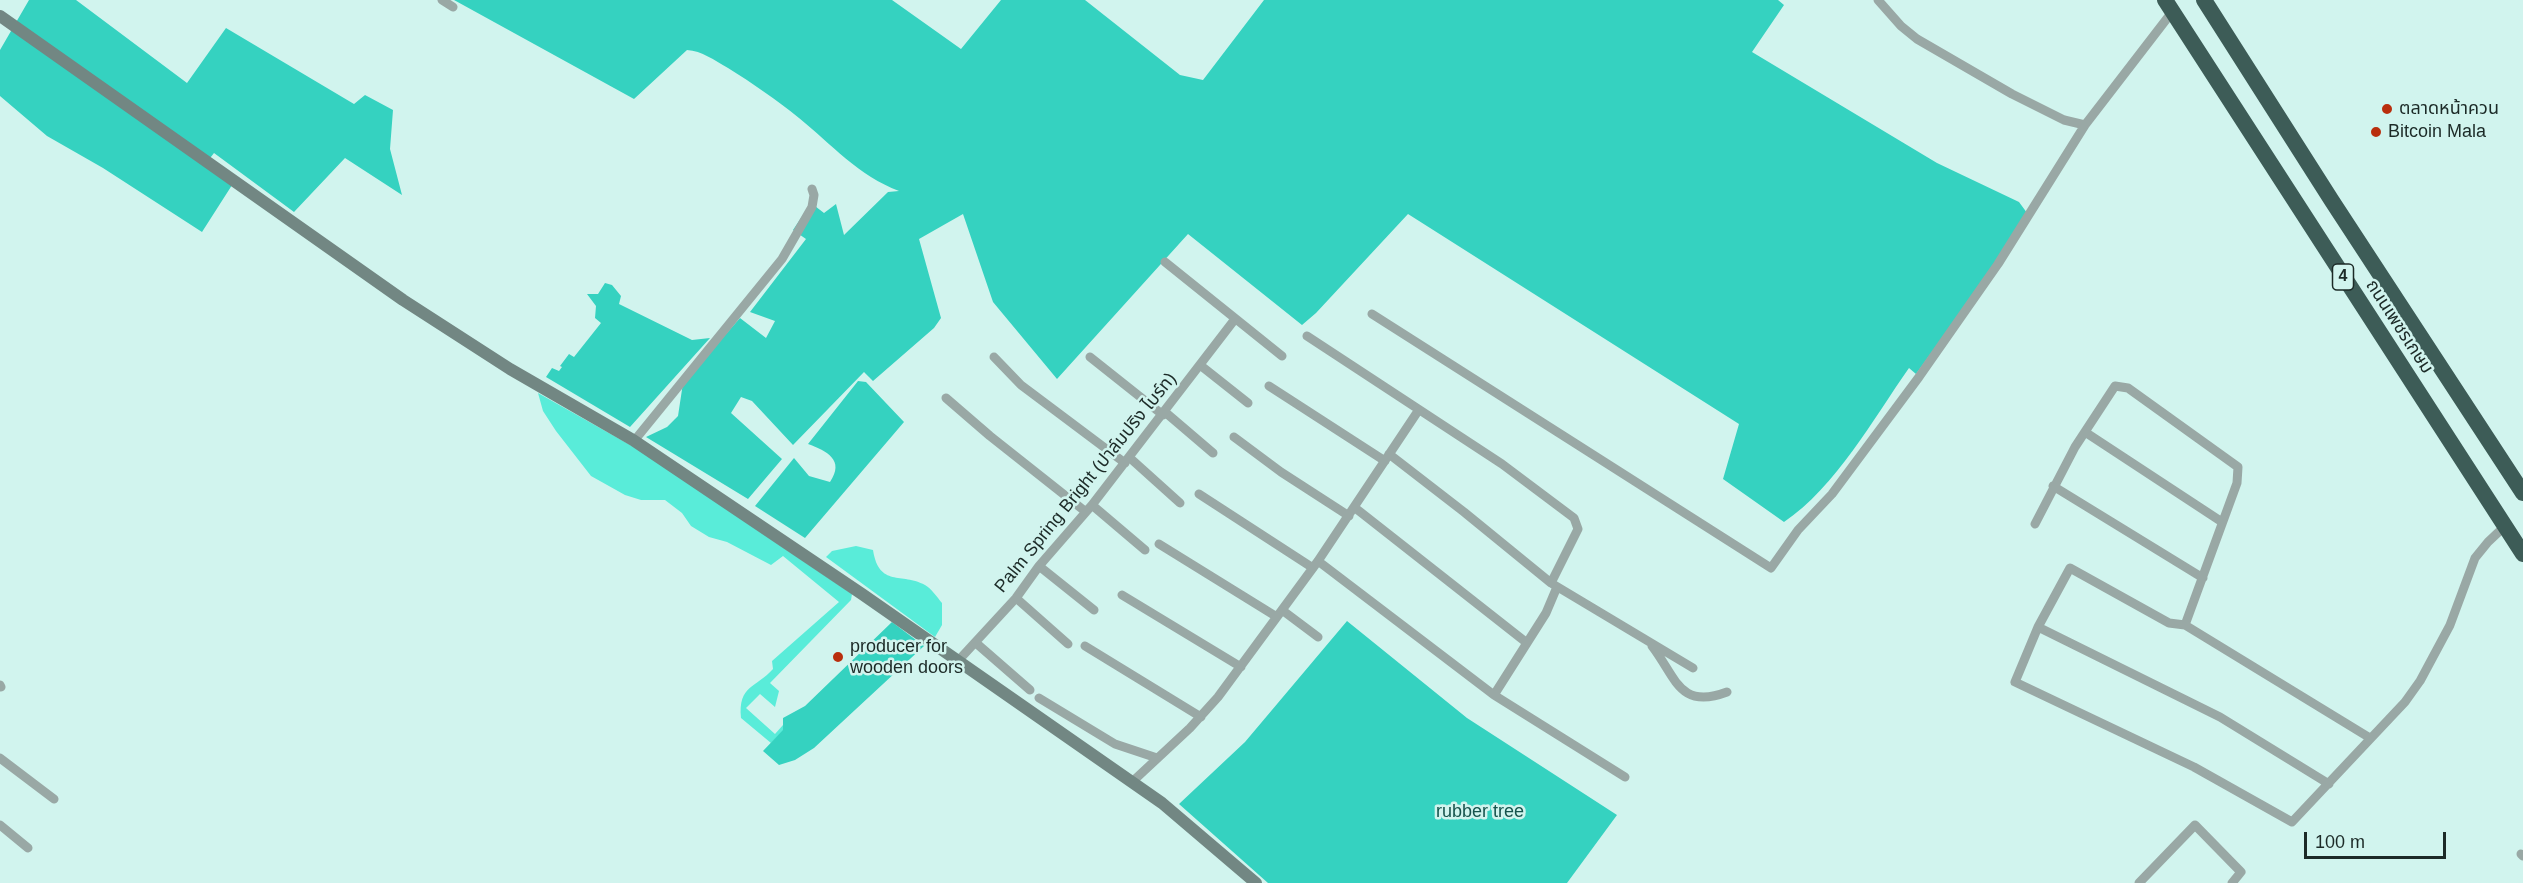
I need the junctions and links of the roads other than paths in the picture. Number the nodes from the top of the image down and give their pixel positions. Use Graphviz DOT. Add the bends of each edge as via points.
graph roads {
  1 [pos="442,0"];
  2 [pos="1878,0"];
  3 [pos="2204,0"];
  4 [pos="2168,6"];
  5 [pos="453,7"];
  6 [pos="0,16"];
  7 [pos="2085,125"];
  8 [pos="812,189"];
  9 [pos="1166,262"];
  10 [pos="1372,314"];
  11 [pos="1235,319"];
  12 [pos="1307,336"];
  13 [pos="1282,356"];
  14 [pos="994,357"];
  15 [pos="1090,357"];
  16 [pos="1200,365"];
  17 [pos="1269,386"];
  18 [pos="946,398"];
  19 [pos="1248,403"];
  20 [pos="1418,411"];
  21 [pos="1164,413"];
  22 [pos="2085,432"];
  23 [pos="1234,437"];
  24 [pos="634,441"];
  25 [pos="1213,453"];
  26 [pos="1387,458"];
  27 [pos="1128,461"];
  28 [pos="2054,486"];
  29 [pos="2523,493"];
  30 [pos="1199,494"];
  31 [pos="1180,503"];
  32 [pos="1089,509"];
  33 [pos="1351,511"];
  34 [pos="2222,522"];
  35 [pos="2035,524"];
  36 [pos="2505,526"];
  37 [pos="1160,544"];
  38 [pos="1145,550"];
  39 [pos="2523,554"];
  40 [pos="1316,564"];
  41 [pos="1039,566"];
  42 [pos="2203,578"];
  43 [pos="1554,585"];
  44 [pos="1122,595"];
  45 [pos="1016,598"];
  46 [pos="1094,610"];
  47 [pos="1280,614"];
  48 [pos="2185,625"];
  49 [pos="2038,627"];
  50 [pos="1318,637"];
  51 [pos="1648,641"];
  52 [pos="976,643"];
  53 [pos="1527,643"];
  54 [pos="1068,644"];
  55 [pos="1085,646"];
  56 [pos="957,662"];
  57 [pos="1240,668"];
  58 [pos="1693,668"];
  59 [pos="1030,690"];
  60 [pos="1727,692"];
  61 [pos="1494,695"];
  62 [pos="1039,698"];
  63 [pos="1201,717"];
  64 [pos="2370,738"];
  65 [pos="0,758"];
  66 [pos="1157,758"];
  67 [pos="1624,777"];
  68 [pos="1132,782"];
  69 [pos="2329,784"];
  70 [pos="54,799"];
  71 [pos="0,825"];
  72 [pos="28,848"];
  73 [pos="1256,883"];
  74 [pos="2139,883"];
  75 [pos="2232,883"];
  1 -- 5 [label="street"];
  2 -- 7 [label="street" via="1917,39 2064,120"];
  3 -- 29 [label="highway, ถนนเพชรเกษม / 4"];
  4 -- 7 [label="street"];
  4 -- 36 [label="highway, ถนนเพชรเกษม / 4"];
  6 -- 24 [label="street" via="402,300"];
  7 -- 10 [label="street" via="1998,264 1919,377 1771,568"];
  8 -- 24 [label="street" via="812,207 782,259"];
  9 -- 11 [label="street"];
  11 -- 13 [label="street"];
  11 -- 16 [label="street, Palm Spring Bright (ปาล์มปริง ไบร์ท)"];
  12 -- 20 [label="street"];
  14 -- 27 [label="street" via="1021,385"];
  15 -- 21 [label="street"];
  16 -- 19 [label="street"];
  16 -- 21 [label="street, Palm Spring Bright (ปาล์มปริง ไบร์ท)"];
  17 -- 26 [label="street"];
  18 -- 32 [label="street" via="990,436"];
  20 -- 26 [label="street"];
  20 -- 43 [label="street" via="1502,464 1576,520 1578,529"];
  21 -- 25 [label="street"];
  21 -- 27 [label="street, Palm Spring Bright (ปาล์มปริง ไบร์ท)"];
  22 -- 28 [label="street"];
  22 -- 34 [label="street"];
  22 -- 34 [label="street" via="2115,386 2128,388 2238,466 2237,483"];
  23 -- 33 [label="street" via="1281,472"];
  24 -- 56 [label="street"];
  26 -- 33 [label="street"];
  26 -- 43 [label="street" via="1464,512"];
  27 -- 31 [label="street"];
  27 -- 32 [label="street, Palm Spring Bright (ปาล์มปริง ไบร์ท)"];
  28 -- 35 [label="street"];
  28 -- 42 [label="street"];
  30 -- 40 [label="street"];
  32 -- 38 [label="street"];
  32 -- 41 [label="street, Palm Spring Bright (ปาล์มปริง ไบร์ท)"];
  33 -- 40 [label="street"];
  33 -- 53 [label="street"];
  34 -- 42 [label="street"];
  36 -- 39 [label="highway, ถนนเพชรเกษม / 4"];
  36 -- 64 [label="street" via="2475,558 2450,625 2420,681"];
  37 -- 47 [label="street"];
  40 -- 47 [label="street"];
  40 -- 61 [label="street"];
  41 -- 45 [label="street, Palm Spring Bright (ปาล์มปริง ไบร์ท)"];
  41 -- 46 [label="street"];
  42 -- 48 [label="street"];
  43 -- 51 [label="street"];
  43 -- 53 [label="street" via="1546,613"];
  44 -- 57 [label="street"];
  45 -- 52 [label="street, Palm Spring Bright (ปาล์มปริง ไบร์ท)"];
  45 -- 54 [label="street"];
  47 -- 50 [label="street"];
  47 -- 57 [label="street"];
  48 -- 49 [label="street" via="2169,623 2070,568"];
  48 -- 64 [label="street"];
  49 -- 69 [label="street" via="2220,717"];
  49 -- 69 [label="street" via="2015,682 2194,767 2292,822"];
  51 -- 58 [label="street"];
  51 -- 60 [label="street" via="1676,681 1691,695 1709,698"];
  52 -- 56 [label="street, Palm Spring Bright (ปาล์มปริง ไบร์ท)"];
  52 -- 59 [label="street"];
  53 -- 61 [label="street"];
  55 -- 63 [label="street"];
  56 -- 68 [label="street"];
  57 -- 63 [label="street"];
  61 -- 67 [label="street"];
  62 -- 66 [label="street" via="1115,744"];
  63 -- 66 [label="street"];
  64 -- 69 [label="street"];
  65 -- 70 [label="street"];
  66 -- 68 [label="street"];
  68 -- 73 [label="street"];
  71 -- 72 [label="street"];
  74 -- 75 [label="street" via="2195,825 2241,872"];
}
